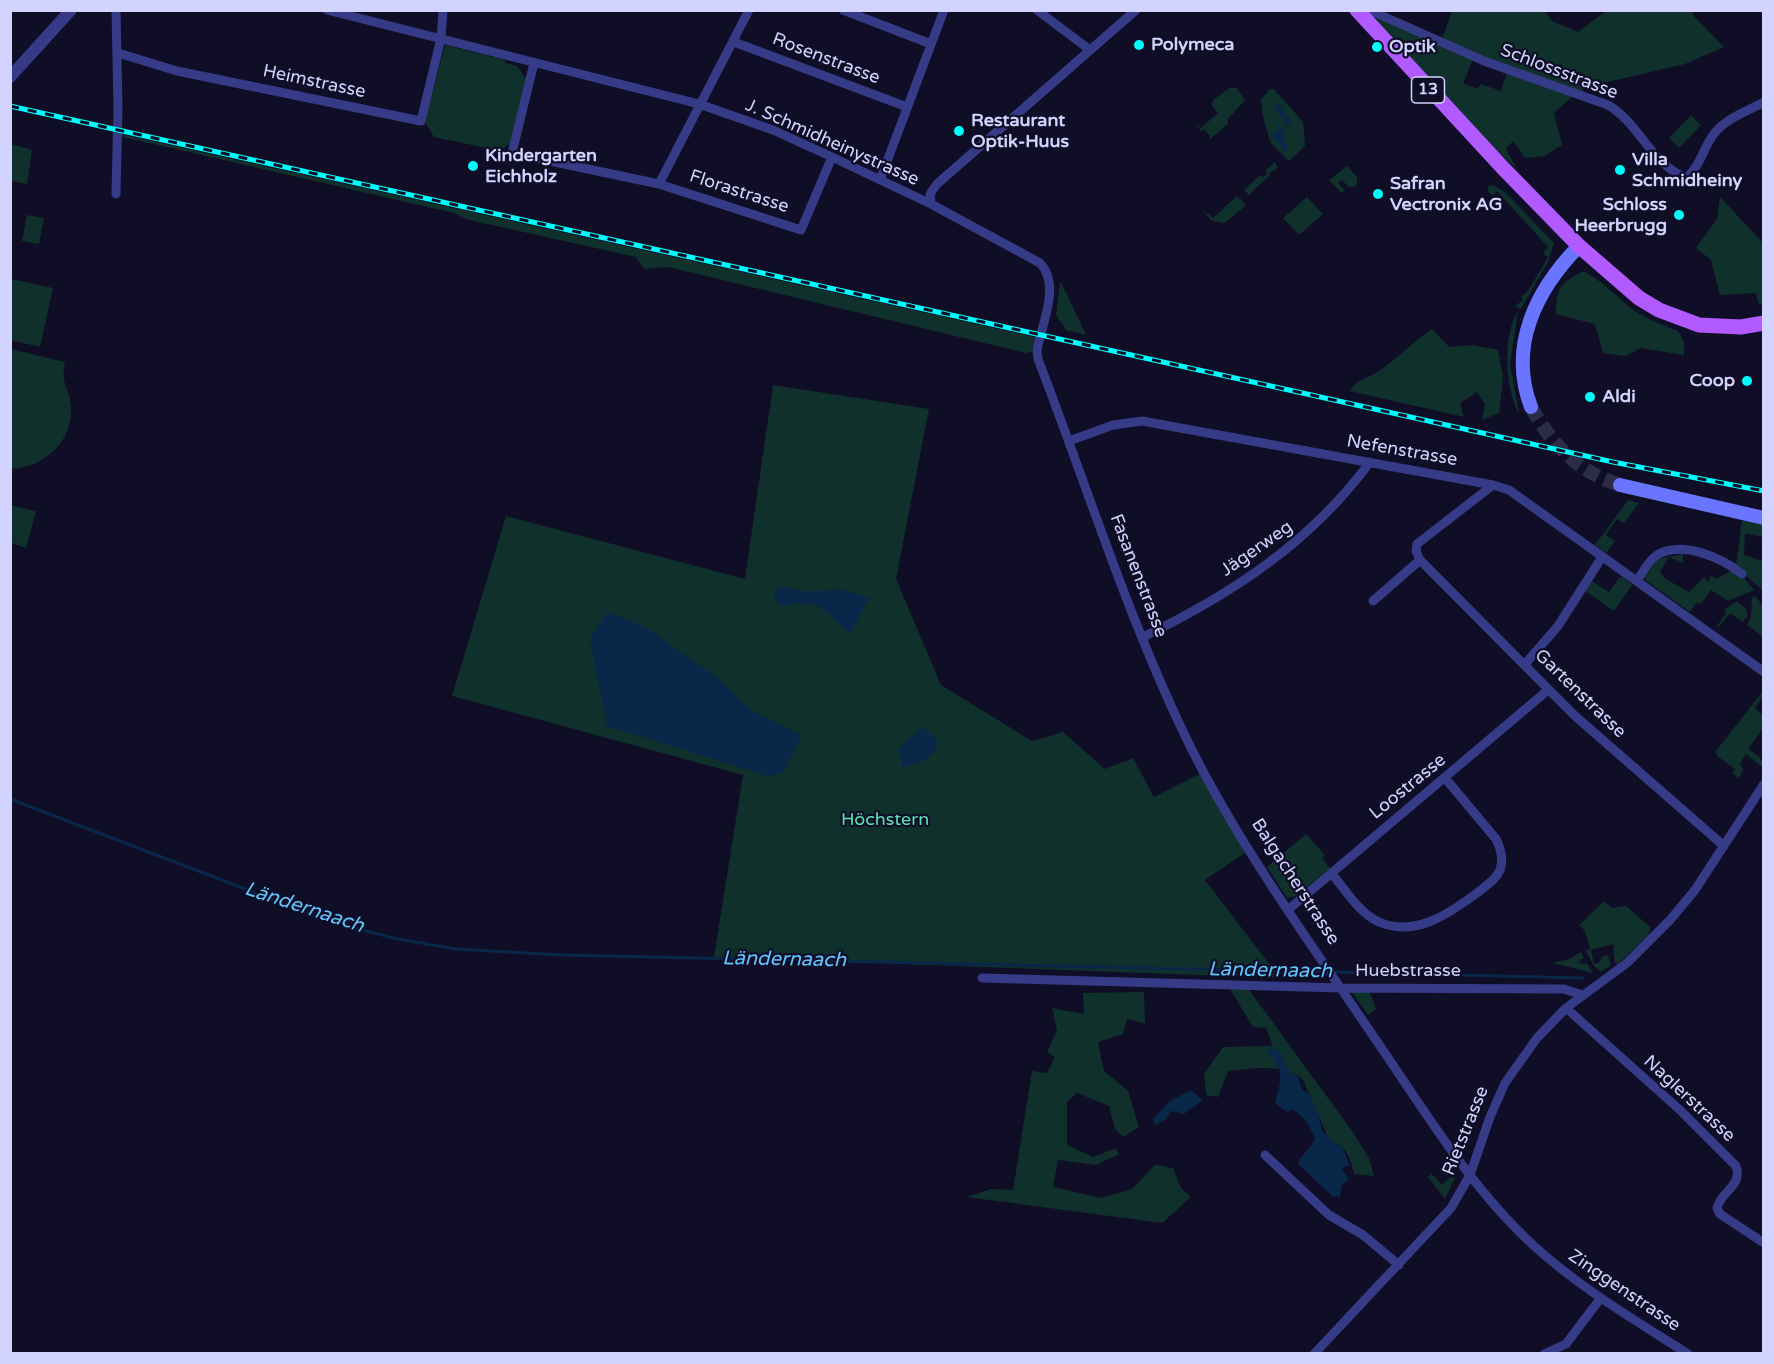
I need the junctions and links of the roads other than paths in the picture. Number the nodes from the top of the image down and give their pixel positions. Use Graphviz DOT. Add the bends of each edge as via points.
graph roads {
  1 [pos="71,10"];
  2 [pos="116,10"];
  3 [pos="327,10"];
  4 [pos="443,10"];
  5 [pos="748,10"];
  6 [pos="843,10"];
  7 [pos="944,10"];
  8 [pos="1037,10"];
  9 [pos="1136,10"];
  10 [pos="1359,13"];
  11 [pos="441,38"];
  12 [pos="734,42"];
  13 [pos="932,44"];
  14 [pos="1090,50"];
  15 [pos="118,52"];
  16 [pos="534,63"];
  17 [pos="10,77"];
  18 [pos="1764,102"];
  19 [pos="699,104"];
  20 [pos="907,107"];
  21 [pos="832,157"];
  22 [pos="880,180"];
  23 [pos="659,184"];
  24 [pos="116,194"];
  25 [pos="931,204"];
  26 [pos="1579,246"];
  27 [pos="1764,323"];
  28 [pos="1531,408"];
  29 [pos="1069,441"];
  30 [pos="1370,462"];
  31 [pos="1493,484"];
  32 [pos="1620,485"];
  33 [pos="1764,518"];
  34 [pos="1602,557"];
  35 [pos="1420,560"];
  36 [pos="1742,574"];
  37 [pos="1637,581"];
  38 [pos="1373,601"];
  39 [pos="1143,637"];
  40 [pos="1525,664"];
  41 [pos="1764,672"];
  42 [pos="1548,690"];
  43 [pos="1179,722"];
  44 [pos="1445,778"];
  45 [pos="1764,784"];
  46 [pos="1724,846"];
  47 [pos="1331,873"];
  48 [pos="1289,909"];
  49 [pos="982,978"];
  50 [pos="1339,985"];
  51 [pos="1582,995"];
  52 [pos="1566,1008"];
  53 [pos="1265,1155"];
  54 [pos="1470,1175"];
  55 [pos="1764,1243"];
  56 [pos="1399,1265"];
  57 [pos="1600,1299"];
  58 [pos="1314,1353"];
  59 [pos="1544,1353"];
  60 [pos="1688,1353"];
  1 -- 17 [label="street"];
  2 -- 15 [label="street"];
  3 -- 11 [label="street, J. Schmidheinystrasse"];
  4 -- 11 [label="street"];
  5 -- 12 [label="street"];
  6 -- 13 [label="street"];
  7 -- 13 [label="street"];
  8 -- 14 [label="street"];
  9 -- 14 [label="street"];
  10 -- 18 [label="street, Schlossstrasse" via="1376,13 1484,61 1608,105 1626,118 1675,174 1686,178 1693,173 1720,127"];
  10 -- 26 [label="main road, 13" via="1452,116"];
  11 -- 15 [label="street, Heimstrasse" via="421,121 177,71"];
  11 -- 16 [label="street, J. Schmidheinystrasse"];
  12 -- 19 [label="street"];
  12 -- 20 [label="street, Rosenstrasse"];
  13 -- 20 [label="street"];
  14 -- 25 [label="street" via="938,184 930,194"];
  15 -- 24 [label="street"];
  16 -- 19 [label="street, J. Schmidheinystrasse"];
  16 -- 23 [label="street" via="512,153"];
  19 -- 21 [label="street, J. Schmidheinystrasse" via="773,130"];
  19 -- 23 [label="street"];
  20 -- 22 [label="street"];
  21 -- 22 [label="street, J. Schmidheinystrasse"];
  21 -- 23 [label="street, Florastrasse" via="801,230"];
  22 -- 25 [label="street, J. Schmidheinystrasse"];
  25 -- 29 [label="street, J. Schmidheinystrasse" via="1046,268 1051,284 1038,359"];
  26 -- 27 [label="main road, 13" via="1639,298 1679,319 1719,328"];
  26 -- 28 [label="main road" via="1546,285 1528,322 1522,375"];
  29 -- 30 [label="street, Nefenstrasse" via="1113,424 1142,421"];
  29 -- 39 [label="street, Fasanenstrasse"];
  30 -- 31 [label="street, Nefenstrasse"];
  30 -- 39 [label="street, Jägerweg" via="1335,507 1305,536 1195,612"];
  31 -- 34 [label="street, Nefenstrasse" via="1509,490"];
  31 -- 35 [label="street" via="1417,544"];
  32 -- 33 [label="main road"];
  34 -- 37 [label="street, Nefenstrasse"];
  34 -- 40 [label="street" via="1558,626"];
  35 -- 38 [label="street"];
  35 -- 40 [label="street, Gartenstrasse"];
  36 -- 37 [label="street" via="1712,555 1697,551 1666,552 1653,559"];
  37 -- 41 [label="street, Nefenstrasse"];
  39 -- 43 [label="street, Fasanenstrasse"];
  40 -- 42 [label="street, Gartenstrasse"];
  42 -- 44 [label="street, Loostrasse"];
  42 -- 46 [label="street, Gartenstrasse"];
  43 -- 48 [label="street, Balgacherstrasse" via="1216,794"];
  44 -- 47 [label="street, Loostrasse"];
  44 -- 47 [label="street" via="1501,849 1500,872 1489,884 1444,917 1420,925 1399,926 1382,924 1367,916"];
  45 -- 46 [label="street, Rietstrasse"];
  46 -- 51 [label="street, Rietstrasse" via="1670,920 1627,963"];
  47 -- 48 [label="street, Loostrasse"];
  48 -- 50 [label="street, Balgacherstrasse"];
  49 -- 50 [label="street, Huebstrasse"];
  50 -- 51 [label="street, Huebstrasse" via="1564,989"];
  50 -- 54 [label="street, Balgacherstrasse"];
  51 -- 52 [label="street, Rietstrasse"];
  52 -- 54 [label="street, Rietstrasse" via="1537,1038 1505,1083"];
  52 -- 55 [label="street, Naglerstrasse" via="1736,1166 1737,1182 1717,1208 1720,1214"];
  53 -- 56 [label="street" via="1329,1215 1363,1235"];
  54 -- 56 [label="street, Rietstrasse" via="1451,1208"];
  54 -- 57 [label="street, Zinggenstrasse" via="1521,1234"];
  56 -- 58 [label="street, Rietstrasse"];
  57 -- 59 [label="street" via="1566,1344"];
  57 -- 60 [label="street, Zinggenstrasse"];
}
